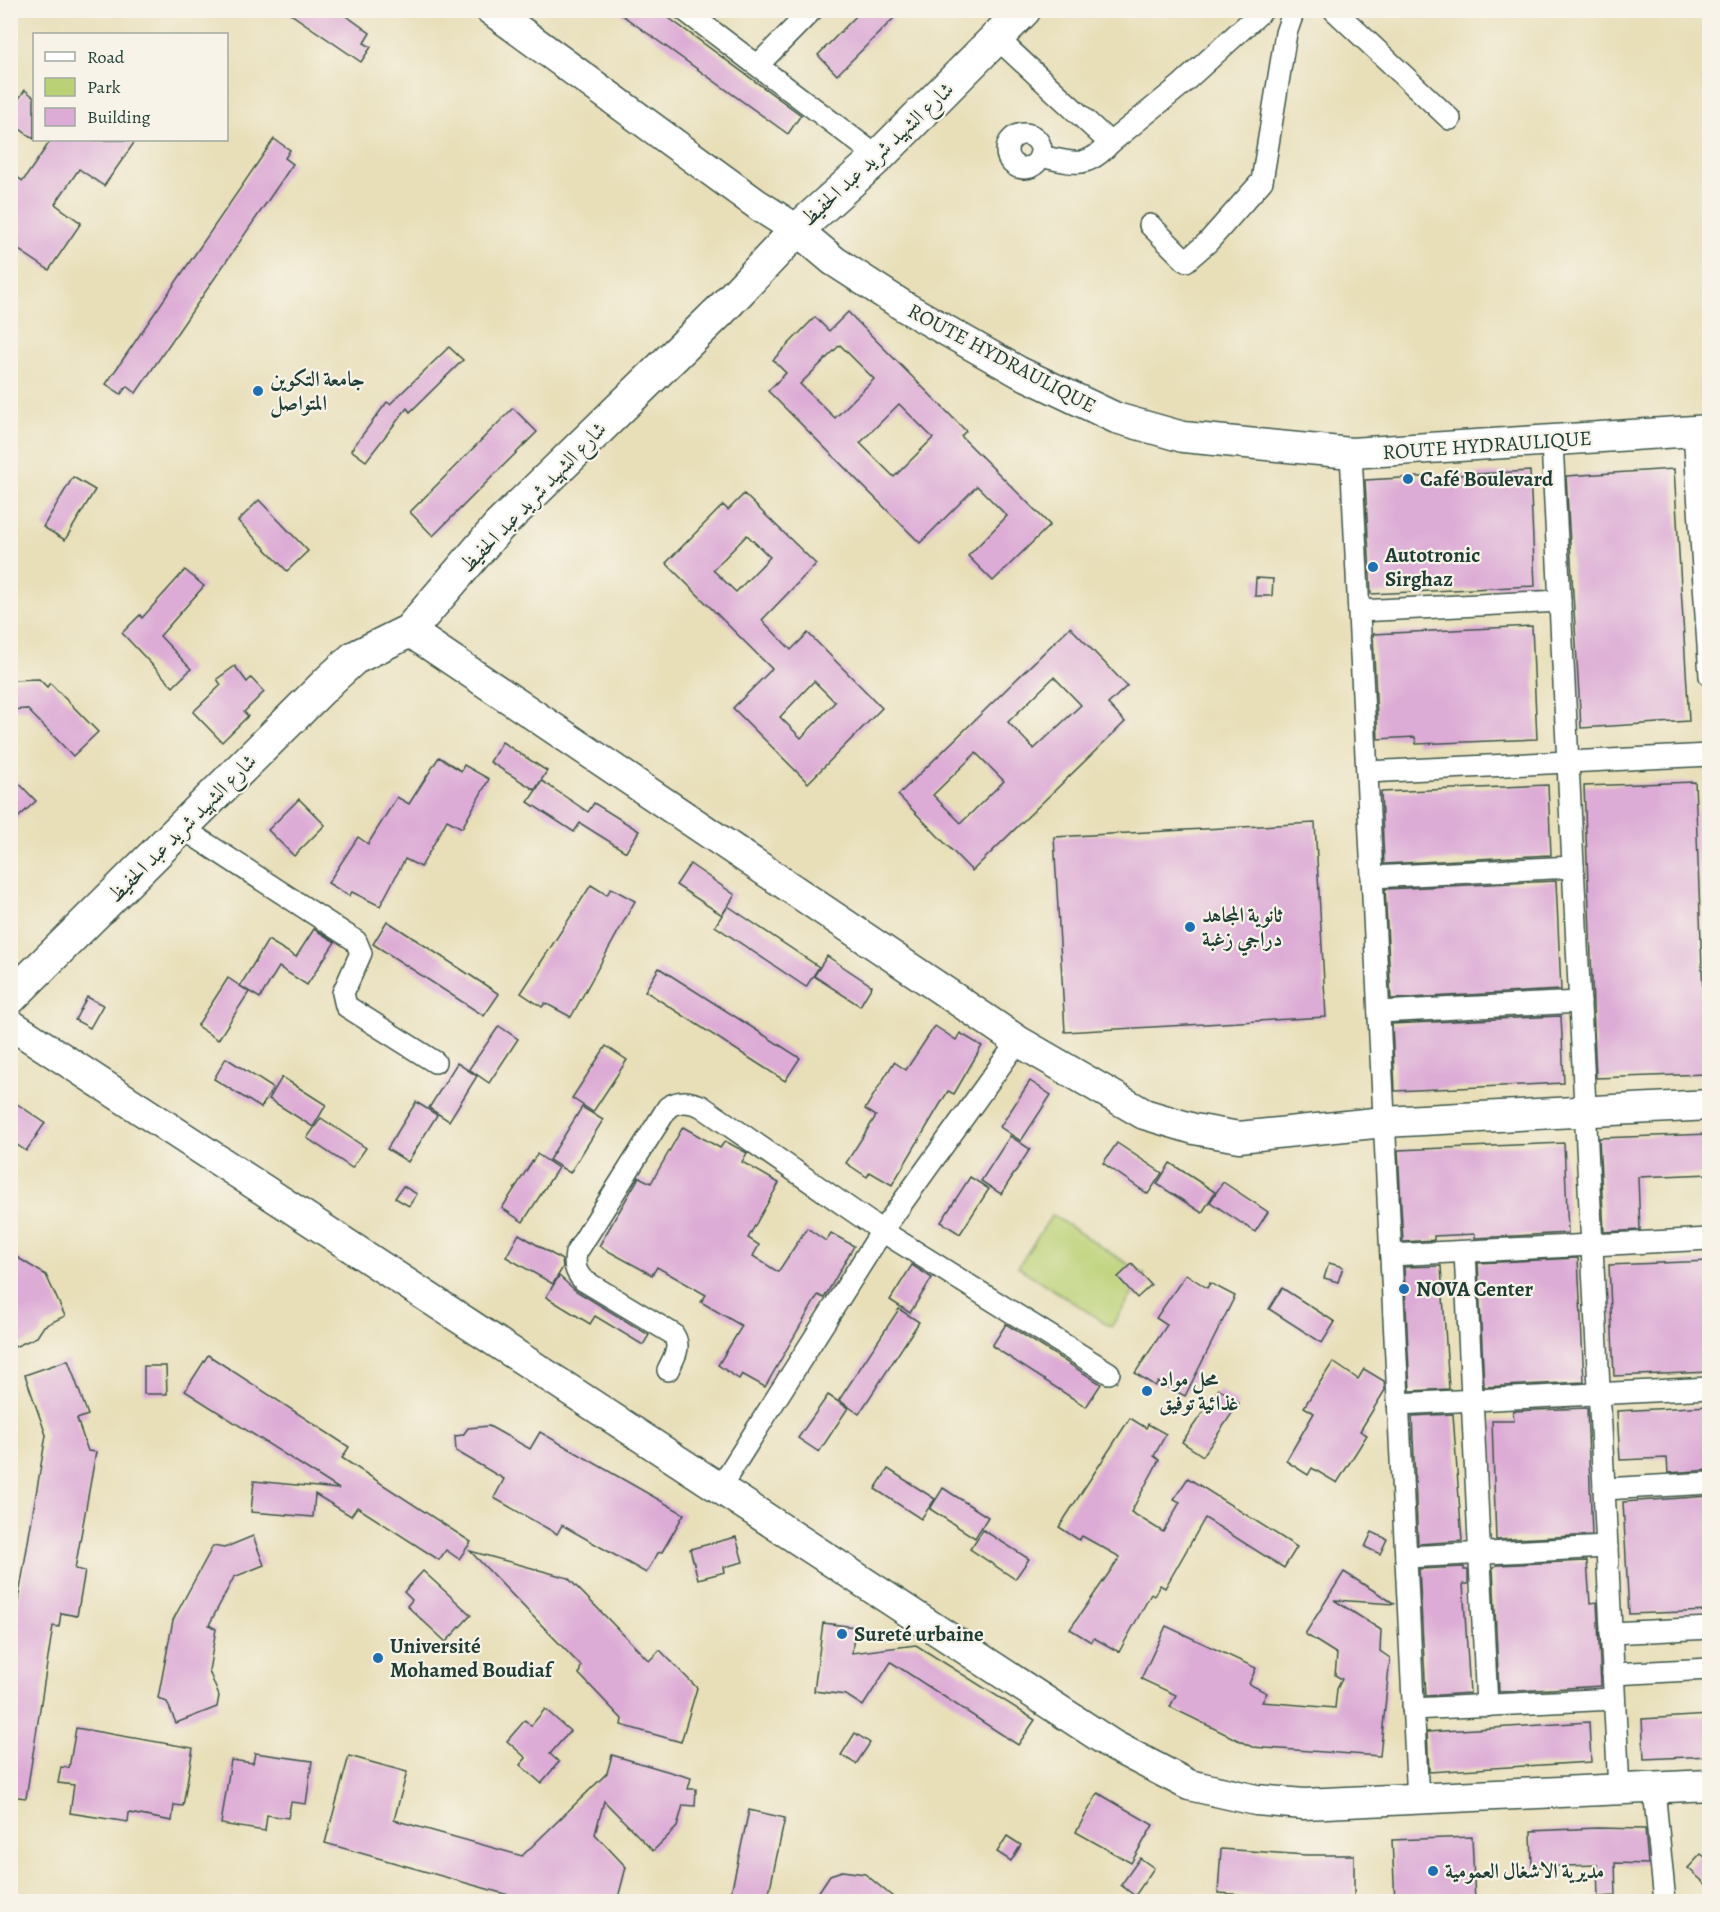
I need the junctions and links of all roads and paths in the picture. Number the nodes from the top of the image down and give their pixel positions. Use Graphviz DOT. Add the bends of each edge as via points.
graph roads {
  1 [pos="492,10"];
  2 [pos="684,10"];
  3 [pos="812,10"];
  4 [pos="1024,10"];
  5 [pos="1263,10"];
  6 [pos="1294,10"];
  7 [pos="1334,10"];
  8 [pos="998,39"];
  9 [pos="758,65"];
  10 [pos="1450,119"];
  11 [pos="1110,143"];
  12 [pos="1040,156"];
  13 [pos="878,157"];
  14 [pos="1150,225"];
  15 [pos="797,230"];
  16 [pos="1702,430"];
  17 [pos="1552,441"];
  18 [pos="1351,453"];
  19 [pos="1560,601"];
  20 [pos="1359,611"];
  21 [pos="409,632"];
  22 [pos="1710,676"];
  23 [pos="1710,755"];
  24 [pos="1568,762"];
  25 [pos="1367,772"];
  26 [pos="182,828"];
  27 [pos="1573,867"];
  28 [pos="1372,878"];
  29 [pos="10,998"];
  30 [pos="1580,1002"];
  31 [pos="1379,1012"];
  32 [pos="10,1024"];
  33 [pos="1018,1041"];
  34 [pos="435,1062"];
  35 [pos="1710,1105"];
  36 [pos="1585,1112"];
  37 [pos="1384,1122"];
  38 [pos="882,1231"];
  39 [pos="1710,1239"];
  40 [pos="1592,1245"];
  41 [pos="1465,1252"];
  42 [pos="1390,1255"];
  43 [pos="668,1370"];
  44 [pos="1109,1373"];
  45 [pos="1710,1388"];
  46 [pos="1599,1394"];
  47 [pos="1472,1400"];
  48 [pos="1398,1404"];
  49 [pos="1710,1484"];
  50 [pos="718,1489"];
  51 [pos="1604,1489"];
  52 [pos="1606,1547"];
  53 [pos="1479,1553"];
  54 [pos="1406,1557"];
  55 [pos="1710,1628"];
  56 [pos="1611,1633"];
  57 [pos="1710,1669"];
  58 [pos="1613,1674"];
  59 [pos="1614,1699"];
  60 [pos="1487,1706"];
  61 [pos="1413,1709"];
  62 [pos="1710,1785"];
  63 [pos="1654,1789"];
  64 [pos="1619,1790"];
  65 [pos="1418,1801"];
  66 [pos="1665,1902"];
  1 -- 15 [label="main road, ROUTE HYDRAULIQUE"];
  2 -- 9 [label="street"];
  3 -- 9 [label="street"];
  4 -- 8 [label="main road, شارع الشهيد شريد عبد الحفيظ"];
  5 -- 11 [label="street"];
  6 -- 14 [label="street" via="1286,33 1262,180 1208,242 1186,261"];
  7 -- 10 [label="street"];
  8 -- 11 [label="street"];
  8 -- 13 [label="main road, شارع الشهيد شريد عبد الحفيظ"];
  9 -- 13 [label="street"];
  11 -- 12 [label="street" via="1096,159 1074,163"];
  13 -- 15 [label="main road, شارع الشهيد شريد عبد الحفيظ"];
  15 -- 18 [label="main road, ROUTE HYDRAULIQUE" via="834,261 905,307 1019,372 1116,418 1183,437"];
  15 -- 21 [label="main road, شارع الشهيد شريد عبد الحفيظ" via="720,311 499,526"];
  16 -- 17 [label="main road, ROUTE HYDRAULIQUE"];
  16 -- 22 [label="street"];
  17 -- 18 [label="main road, ROUTE HYDRAULIQUE"];
  17 -- 19 [label="street"];
  18 -- 20 [label="street"];
  19 -- 20 [label="street"];
  19 -- 24 [label="street"];
  20 -- 25 [label="street"];
  21 -- 26 [label="main road, شارع الشهيد شريد عبد الحفيظ" via="354,658"];
  21 -- 33 [label="main road"];
  23 -- 24 [label="street"];
  24 -- 25 [label="street"];
  24 -- 27 [label="street"];
  25 -- 28 [label="street"];
  26 -- 29 [label="main road, شارع الشهيد شريد عبد الحفيظ"];
  26 -- 34 [label="street" via="356,941 361,953 343,993 346,1006"];
  27 -- 28 [label="street"];
  27 -- 30 [label="street"];
  28 -- 31 [label="street"];
  30 -- 31 [label="street"];
  30 -- 36 [label="street"];
  31 -- 37 [label="street"];
  32 -- 50 [label="main road"];
  33 -- 37 [label="main road" via="1144,1114 1194,1129 1239,1137"];
  33 -- 38 [label="street"];
  35 -- 36 [label="main road"];
  36 -- 37 [label="main road"];
  36 -- 40 [label="street"];
  37 -- 42 [label="street"];
  38 -- 43 [label="street" via="701,1107 678,1101 668,1107 576,1253 574,1264 583,1280 673,1334 678,1350"];
  38 -- 44 [label="street"];
  38 -- 50 [label="street"];
  39 -- 40 [label="street"];
  40 -- 41 [label="street"];
  40 -- 46 [label="street"];
  41 -- 42 [label="street"];
  41 -- 47 [label="street"];
  42 -- 48 [label="street"];
  45 -- 46 [label="street"];
  46 -- 47 [label="street"];
  46 -- 51 [label="street"];
  47 -- 48 [label="street"];
  47 -- 53 [label="street"];
  48 -- 54 [label="street"];
  49 -- 51 [label="street"];
  50 -- 65 [label="main road" via="1114,1746 1189,1785 1256,1800 1304,1804"];
  51 -- 52 [label="street"];
  52 -- 53 [label="street"];
  52 -- 56 [label="street"];
  53 -- 54 [label="street"];
  53 -- 60 [label="street"];
  54 -- 61 [label="street"];
  55 -- 56 [label="street"];
  56 -- 58 [label="street"];
  57 -- 58 [label="street"];
  58 -- 59 [label="street"];
  59 -- 60 [label="street"];
  59 -- 64 [label="street"];
  60 -- 61 [label="street"];
  61 -- 65 [label="street"];
  62 -- 63 [label="main road"];
  63 -- 64 [label="main road"];
  63 -- 66 [label="street"];
  64 -- 65 [label="main road"];
}
